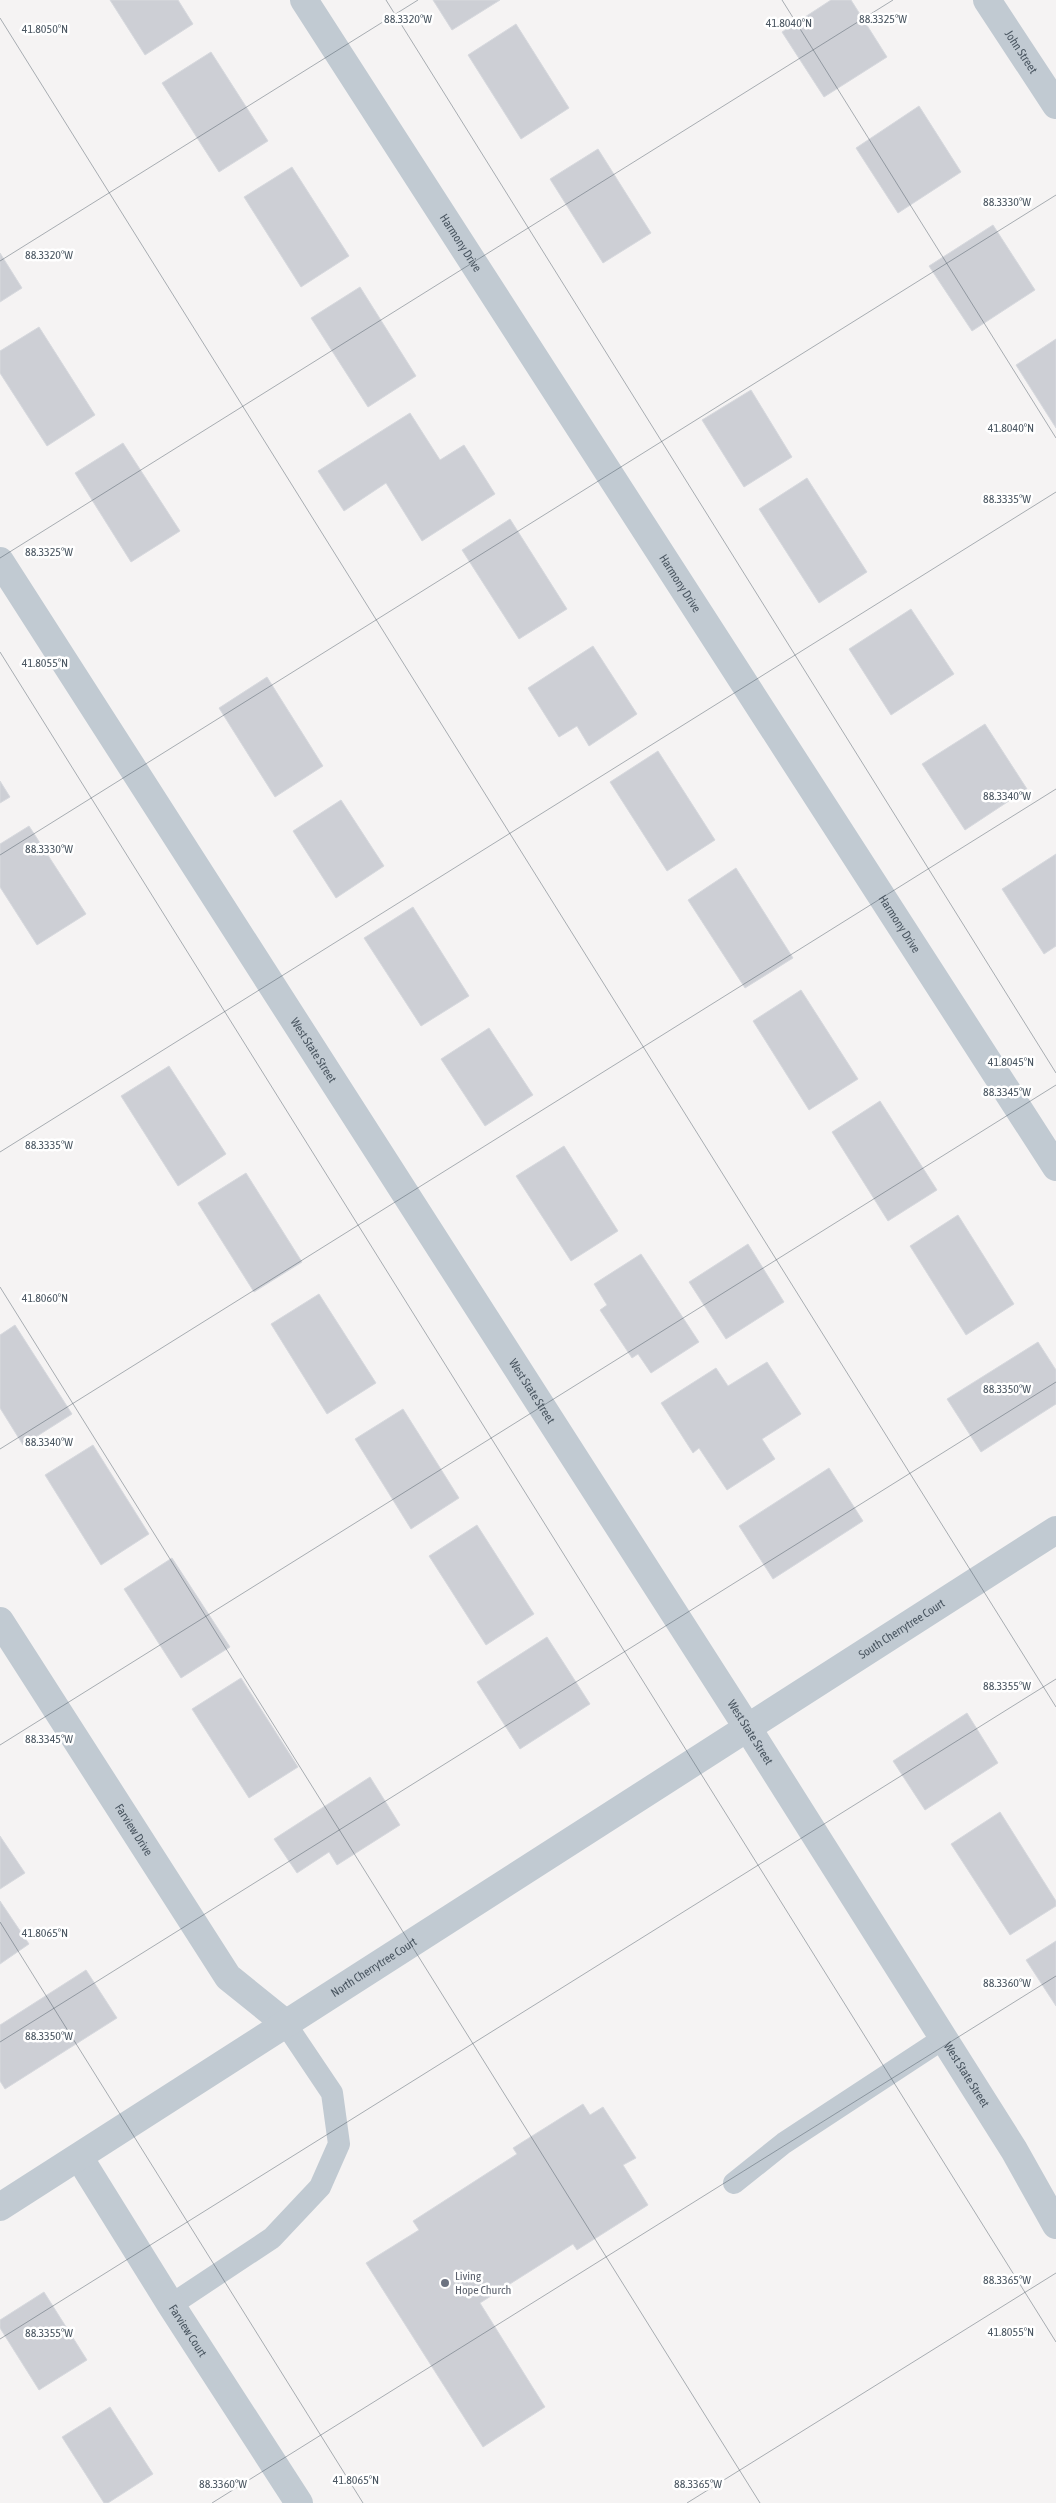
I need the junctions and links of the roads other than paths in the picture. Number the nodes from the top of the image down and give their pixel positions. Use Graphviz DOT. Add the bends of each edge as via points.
graph roads {
  1 [pos="304,0"];
  2 [pos="988,0"];
  3 [pos="1056,105"];
  4 [pos="0,561"];
  5 [pos="1056,1167"];
  6 [pos="1056,1530"];
  7 [pos="0,1621"];
  8 [pos="747,1727"];
  9 [pos="285,2023"];
  10 [pos="944,2038"];
  11 [pos="79,2157"];
  12 [pos="734,2183"];
  13 [pos="0,2207"];
  14 [pos="1056,2225"];
  15 [pos="171,2306"];
  16 [pos="299,2503"];
  1 -- 5 [label="street, Harmony Drive"];
  2 -- 3 [label="street, John Street"];
  4 -- 8 [label="street, West State Street"];
  6 -- 8 [label="street, South Cherrytree Court"];
  7 -- 9 [label="street, Farview Drive" via="228,1977"];
  8 -- 9 [label="street, North Cherrytree Court"];
  8 -- 10 [label="street, West State Street"];
  9 -- 11 [label="street, North Cherrytree Court"];
  9 -- 15 [label="lane" via="332,2093 339,2144 320,2186 272,2238"];
  10 -- 12 [label="lane" via="784,2142"];
  10 -- 14 [label="street, West State Street" via="1014,2150"];
  11 -- 13 [label="street, North Cherrytree Court"];
  11 -- 15 [label="street, Farview Court"];
  15 -- 16 [label="street, Farview Court"];
}
